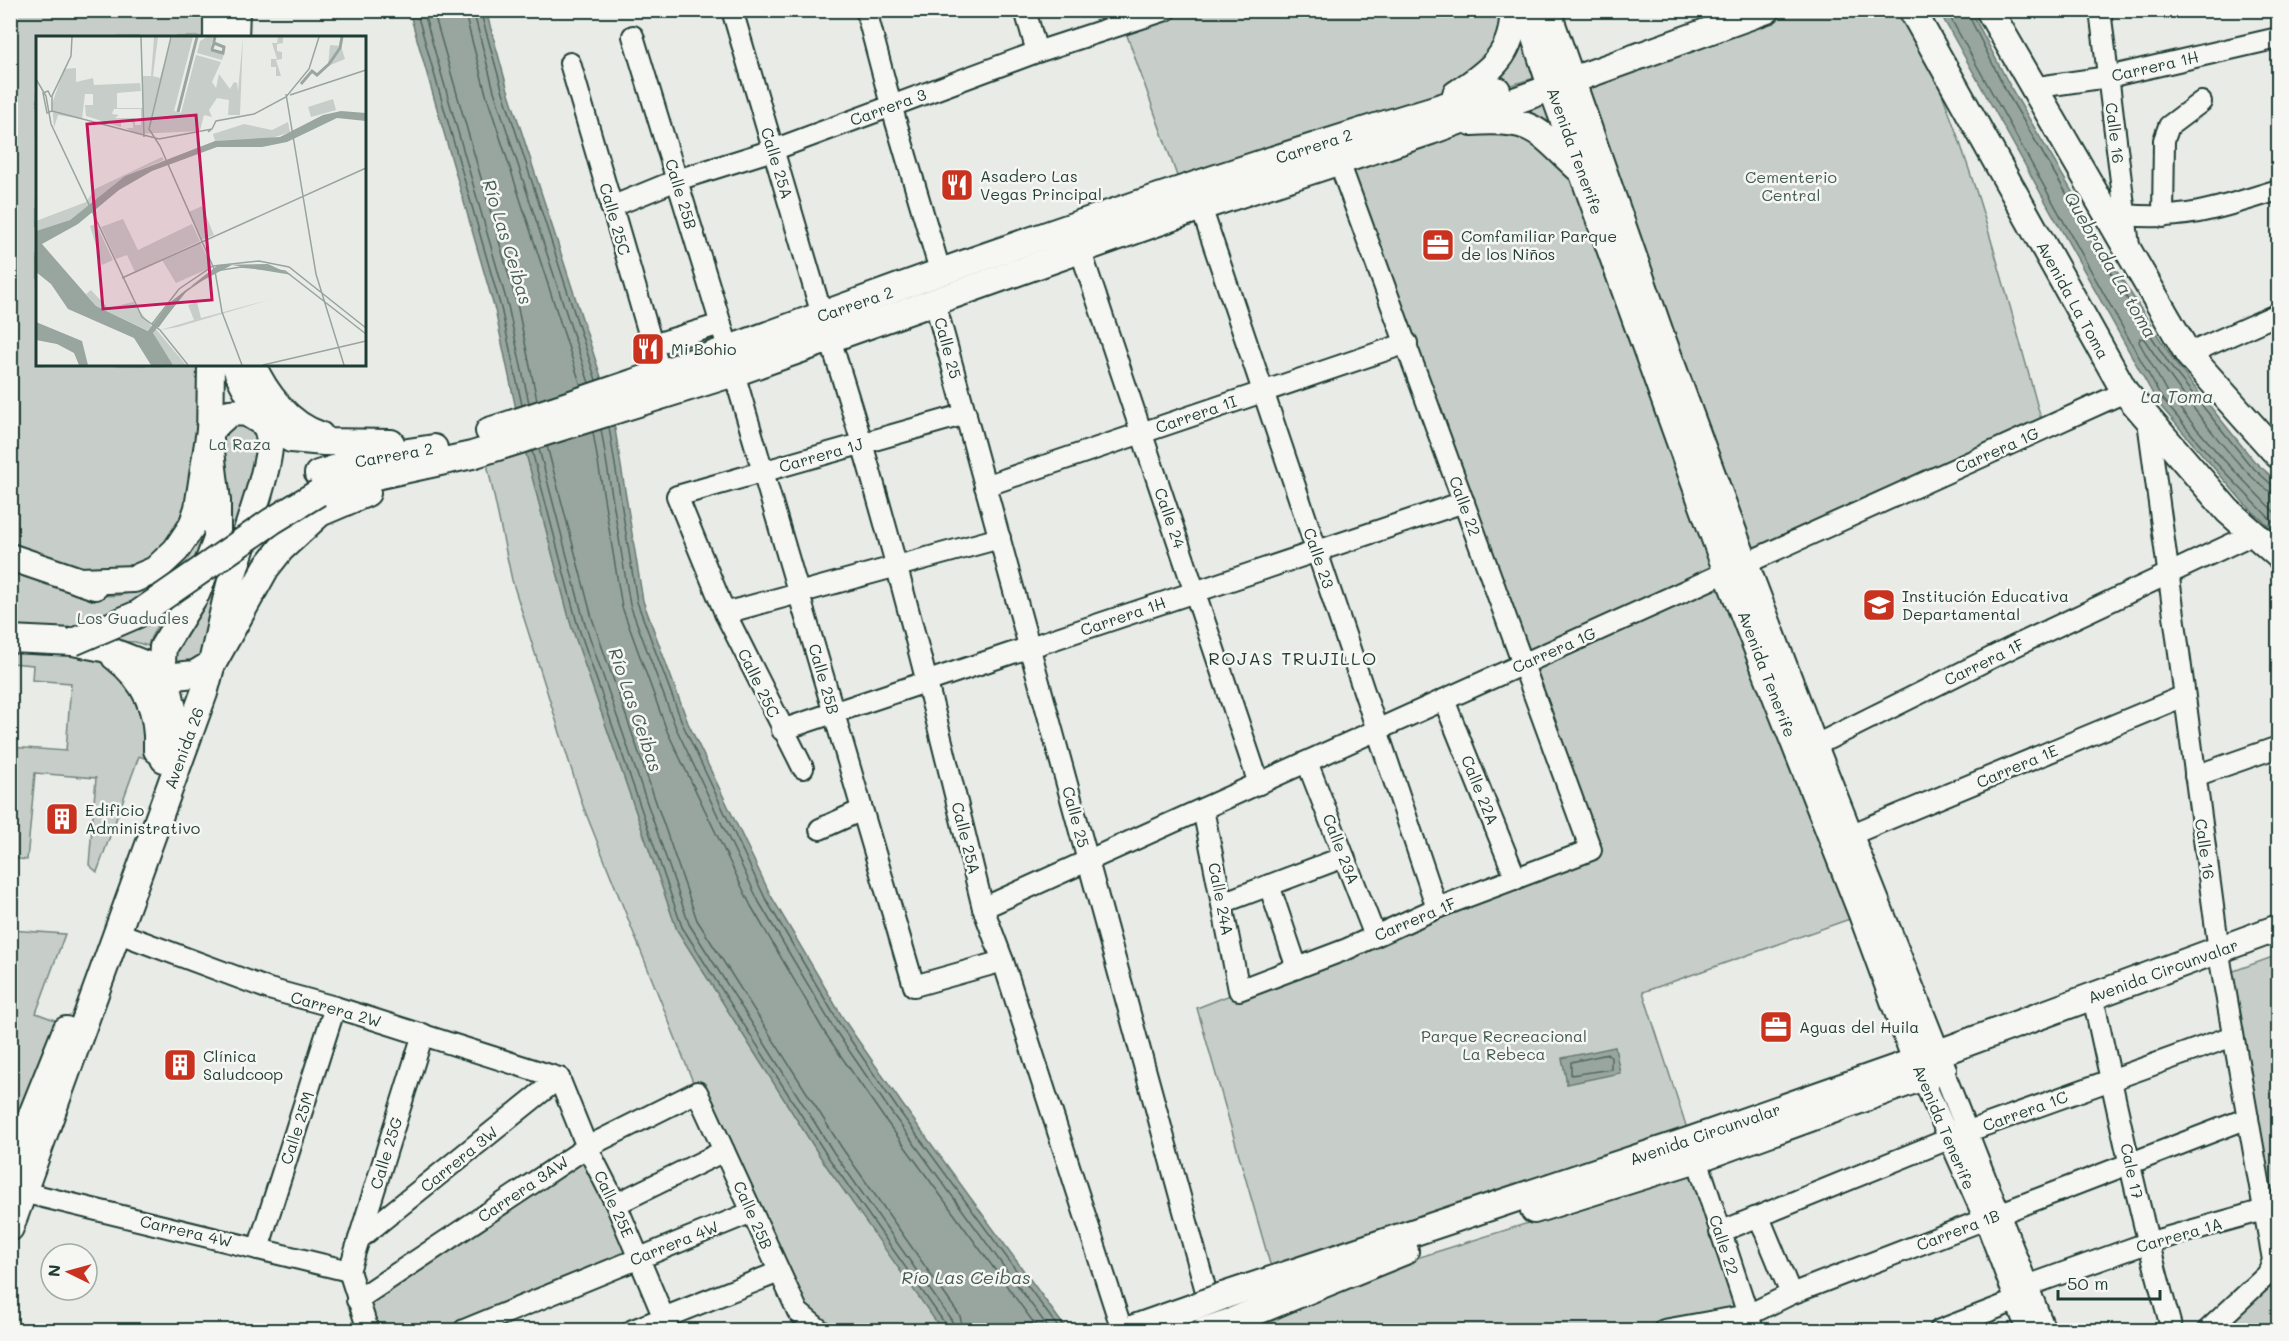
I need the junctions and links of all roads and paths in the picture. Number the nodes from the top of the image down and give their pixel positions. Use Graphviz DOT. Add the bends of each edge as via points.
graph roads {
  1 [pos="218,10"];
  2 [pos="236,10"];
  3 [pos="732,10"];
  4 [pos="866,10"];
  5 [pos="1025,10"];
  6 [pos="1166,10"];
  7 [pos="1514,10"];
  8 [pos="1526,10"];
  9 [pos="1547,10"];
  10 [pos="1717,10"];
  11 [pos="1767,10"];
  12 [pos="1912,10"];
  13 [pos="1989,10"];
  14 [pos="2100,10"];
  15 [pos="1143,14"];
  16 [pos="217,36"];
  17 [pos="235,36"];
  18 [pos="633,36"];
  19 [pos="2278,38"];
  20 [pos="1037,52"];
  21 [pos="570,63"];
  22 [pos="1559,77"];
  23 [pos="2108,77"];
  24 [pos="2031,88"];
  25 [pos="2200,102"];
  26 [pos="891,105"];
  27 [pos="1431,120"];
  28 [pos="773,150"];
  29 [pos="1339,162"];
  30 [pos="1583,173"];
  31 [pos="677,180"];
  32 [pos="2278,190"];
  33 [pos="611,207"];
  34 [pos="1201,207"];
  35 [pos="2126,215"];
  36 [pos="2163,217"];
  37 [pos="1081,252"];
  38 [pos="2129,255"];
  39 [pos="941,274"];
  40 [pos="935,303"];
  41 [pos="2278,314"];
  42 [pos="822,315"];
  43 [pos="721,324"];
  44 [pos="830,339"];
  45 [pos="1407,343"];
  46 [pos="652,345"];
  47 [pos="2188,354"];
  48 [pos="732,362"];
  49 [pos="211,366"];
  50 [pos="236,366"];
  51 [pos="253,366"];
  52 [pos="652,385"];
  53 [pos="1263,392"];
  54 [pos="2125,392"];
  55 [pos="966,414"];
  56 [pos="2148,421"];
  57 [pos="263,422"];
  58 [pos="210,430"];
  59 [pos="1142,433"];
  60 [pos="362,443"];
  61 [pos="863,443"];
  62 [pos="433,454"];
  63 [pos="2278,456"];
  64 [pos="763,471"];
  65 [pos="318,483"];
  66 [pos="986,486"];
  67 [pos="677,496"];
  68 [pos="1464,502"];
  69 [pos="2253,534"];
  70 [pos="1000,538"];
  71 [pos="1317,551"];
  72 [pos="2278,555"];
  73 [pos="10,557"];
  74 [pos="897,566"];
  75 [pos="1736,568"];
  76 [pos="2167,574"];
  77 [pos="92,585"];
  78 [pos="1195,592"];
  79 [pos="798,593"];
  80 [pos="725,613"];
  81 [pos="10,639"];
  82 [pos="73,642"];
  83 [pos="103,648"];
  84 [pos="1030,648"];
  85 [pos="213,663"];
  86 [pos="1521,665"];
  87 [pos="165,674"];
  88 [pos="927,682"];
  89 [pos="2184,696"];
  90 [pos="1444,700"];
  91 [pos="834,714"];
  92 [pos="782,730"];
  93 [pos="1377,730"];
  94 [pos="1814,746"];
  95 [pos="2278,747"];
  96 [pos="1307,762"];
  97 [pos="803,768"];
  98 [pos="2195,776"];
  99 [pos="156,784"];
  100 [pos="1259,784"];
  101 [pos="1203,809"];
  102 [pos="862,810"];
  103 [pos="820,829"];
  104 [pos="1850,835"];
  105 [pos="1591,850"];
  106 [pos="1344,857"];
  107 [pos="1088,861"];
  108 [pos="1516,879"];
  109 [pos="1269,885"];
  110 [pos="1222,903"];
  111 [pos="983,908"];
  112 [pos="1437,908"];
  113 [pos="2278,928"];
  114 [pos="116,932"];
  115 [pos="1375,936"];
  116 [pos="2278,944"];
  117 [pos="2220,958"];
  118 [pos="1003,961"];
  119 [pos="1297,968"];
  120 [pos="1239,990"];
  121 [pos="335,1007"];
  122 [pos="2096,1011"];
  123 [pos="423,1034"];
  124 [pos="2233,1036"];
  125 [pos="1929,1065"];
  126 [pos="559,1078"];
  127 [pos="2111,1080"];
  128 [pos="697,1092"];
  129 [pos="2248,1118"];
  130 [pos="1958,1136"];
  131 [pos="587,1147"];
  132 [pos="724,1151"];
  133 [pos="1697,1159"];
  134 [pos="2131,1163"];
  135 [pos="10,1169"];
  136 [pos="17,1191"];
  137 [pos="616,1204"];
  138 [pos="2264,1210"];
  139 [pos="752,1212"];
  140 [pos="1759,1217"];
  141 [pos="1992,1217"];
  142 [pos="10,1228"];
  143 [pos="1720,1232"];
  144 [pos="359,1239"];
  145 [pos="2147,1243"];
  146 [pos="258,1249"];
  147 [pos="638,1257"];
  148 [pos="349,1271"];
  149 [pos="779,1272"];
  150 [pos="1791,1294"];
  151 [pos="2021,1294"];
  152 [pos="357,1300"];
  153 [pos="1750,1323"];
  154 [pos="666,1325"];
  155 [pos="1218,1328"];
  156 [pos="368,1330"];
  157 [pos="464,1330"];
  158 [pos="633,1330"];
  159 [pos="816,1330"];
  160 [pos="1122,1330"];
  161 [pos="1129,1330"];
  162 [pos="1664,1330"];
  163 [pos="1940,1330"];
  164 [pos="2027,1330"];
  165 [pos="2045,1330"];
  166 [pos="2172,1330"];
  167 [pos="2208,1330"];
  1 -- 16 [label="main road"];
  2 -- 17 [label="main road"];
  3 -- 28 [label="street, Calle 25A"];
  4 -- 26 [label="street"];
  5 -- 20 [label="street"];
  6 -- 15 [label="street, Carrera 3"];
  7 -- 27 [label="main road" via="1509,41 1496,66"];
  8 -- 22 [label="main road, Avenida Tenerife"];
  9 -- 22 [label="main road, Avenida Tenerife"];
  10 -- 22 [label="main road, Carrera 2"];
  11 -- 22 [label="main road, Carrera 2"];
  12 -- 54 [label="main road, Avenida La Toma"];
  13 -- 24 [label="main road"];
  14 -- 23 [label="street, Calle 16"];
  15 -- 20 [label="street, Carrera 3"];
  18 -- 31 [label="street, Calle 25B"];
  19 -- 23 [label="street, Carrera 1H"];
  20 -- 26 [label="street, Carrera 3"];
  21 -- 33 [label="street, Calle 25C"];
  22 -- 27 [label="main road, Carrera 2"];
  22 -- 30 [label="main road, Avenida Tenerife"];
  22 -- 75 [label="main road, Avenida Tenerife" via="1660,333"];
  23 -- 24 [label="street, Carrera 1H"];
  23 -- 35 [label="street, Calle 16"];
  24 -- 38 [label="main road"];
  25 -- 36 [label="street" via="2169,126 2164,140"];
  26 -- 28 [label="street, Carrera 3"];
  26 -- 39 [label="street"];
  27 -- 29 [label="main road, Carrera 2"];
  27 -- 30 [label="main road" via="1524,123 1542,133"];
  27 -- 39 [label="main road, Carrera 2" via="1182,189"];
  28 -- 31 [label="street, Carrera 3"];
  28 -- 42 [label="street, Calle 25A"];
  29 -- 34 [label="main road, Carrera 2"];
  29 -- 45 [label="street, Calle 22"];
  30 -- 75 [label="main road, Avenida Tenerife"];
  31 -- 33 [label="street, Carrera 3"];
  31 -- 43 [label="street, Calle 25B"];
  32 -- 36 [label="street" via="2208,212"];
  33 -- 46 [label="street, Calle 25C"];
  34 -- 37 [label="main road, Carrera 2"];
  34 -- 53 [label="street, Calle 23"];
  35 -- 36 [label="street"];
  35 -- 38 [label="street, Calle 16"];
  37 -- 40 [label="main road, Carrera 2"];
  37 -- 59 [label="street, Calle 24"];
  38 -- 47 [label="main road"];
  39 -- 42 [label="main road, Carrera 2"];
  40 -- 44 [label="main road, Carrera 2"];
  40 -- 55 [label="street, Calle 25"];
  41 -- 47 [label="street"];
  42 -- 48 [label="main road, Carrera 2"];
  43 -- 46 [label="street"];
  43 -- 48 [label="street, Calle 25B"];
  44 -- 48 [label="main road, Carrera 2"];
  44 -- 61 [label="street, Calle 25A"];
  45 -- 53 [label="street, Carrera 1I"];
  45 -- 68 [label="street, Calle 22"];
  46 -- 52 [label="street, Calle 25C"];
  47 -- 63 [label="main road"];
  48 -- 52 [label="main road, Carrera 2"];
  48 -- 64 [label="street, Calle 25B"];
  49 -- 58 [label="main road, Avenida 26"];
  50 -- 57 [label="main road, Avenida 26"];
  51 -- 60 [label="main road" via="276,403 301,426 322,436"];
  52 -- 62 [label="main road, Carrera 2"];
  52 -- 62 [label="main road, Carrera 2" via="472,455"];
  53 -- 59 [label="street, Carrera 1I"];
  53 -- 71 [label="street, Calle 23"];
  54 -- 56 [label="main road, Avenida La Toma"];
  54 -- 75 [label="street, Carrera 1G"];
  55 -- 61 [label="street, Carrera 1J"];
  55 -- 66 [label="street, Calle 25"];
  56 -- 69 [label="main road, Avenida La Toma"];
  56 -- 76 [label="street, Calle 16"];
  57 -- 58 [label="main road" via="252,414 237,411 223,416"];
  57 -- 60 [label="main road" via="291,439"];
  57 -- 85 [label="main road, Avenida 26" via="269,434 264,472 231,582"];
  58 -- 77 [label="main road" via="198,508 192,526 176,550 155,570 134,579"];
  58 -- 87 [label="main road, Avenida 26" via="217,539 197,592 163,647"];
  59 -- 66 [label="street, Carrera 1I"];
  59 -- 78 [label="street, Calle 24"];
  60 -- 62 [label="main road" via="397,443"];
  61 -- 64 [label="street, Carrera 1J"];
  61 -- 74 [label="street, Calle 25A"];
  62 -- 65 [label="main road, Carrera 2" via="348,482"];
  62 -- 85 [label="main road" via="422,474 333,506 301,528 266,568"];
  64 -- 67 [label="street, Carrera 1J"];
  64 -- 79 [label="street, Calle 25B"];
  65 -- 77 [label="main road, Carrera 2" via="264,506 170,574 130,590"];
  65 -- 82 [label="main road, Carrera 2, bridge" via="272,521 138,614"];
  66 -- 70 [label="street, Calle 25"];
  67 -- 80 [label="street, Calle 25C"];
  68 -- 71 [label="street, Carrera 1H"];
  68 -- 86 [label="street, Calle 22"];
  69 -- 72 [label="main road, Avenida La Toma"];
  69 -- 76 [label="street, Carrera 1F"];
  70 -- 74 [label="street"];
  70 -- 84 [label="street, Calle 25"];
  71 -- 78 [label="street, Carrera 1H"];
  71 -- 93 [label="street, Calle 23"];
  73 -- 77 [label="main road, Carrera 2"];
  74 -- 79 [label="street"];
  74 -- 88 [label="street, Calle 25A"];
  75 -- 86 [label="street, Carrera 1G"];
  75 -- 94 [label="main road, Avenida Tenerife"];
  75 -- 125 [label="main road, Avenida Tenerife" via="1862,914"];
  76 -- 89 [label="street, Calle 16"];
  76 -- 94 [label="street, Carrera 1F"];
  78 -- 84 [label="street, Carrera 1H"];
  78 -- 100 [label="street, Calle 24"];
  79 -- 80 [label="street"];
  79 -- 91 [label="street, Calle 25B"];
  80 -- 92 [label="street, Calle 25C"];
  81 -- 82 [label="main road"];
  82 -- 83 [label="main road"];
  83 -- 87 [label="main road"];
  83 -- 99 [label="main road" via="142,683 154,707 158,743"];
  84 -- 88 [label="street, Carrera 1H"];
  84 -- 107 [label="street, Calle 25"];
  85 -- 87 [label="main road" via="185,676"];
  85 -- 114 [label="main road, Avenida 26"];
  86 -- 90 [label="street, Carrera 1G"];
  86 -- 105 [label="street, Calle 22"];
  87 -- 99 [label="main road, Avenida 26" via="173,727"];
  88 -- 91 [label="street, Carrera 1H"];
  88 -- 111 [label="street, Calle 25A"];
  89 -- 98 [label="street, Calle 16"];
  89 -- 104 [label="street, Carrera 1E"];
  90 -- 93 [label="street, Carrera 1G"];
  90 -- 108 [label="street, Calle 22A"];
  91 -- 92 [label="street, Carrera 1H"];
  91 -- 102 [label="street, Calle 25B"];
  92 -- 97 [label="street, Calle 25C"];
  93 -- 96 [label="street, Carrera 1G"];
  93 -- 112 [label="street, Calle 23"];
  94 -- 104 [label="main road, Avenida Tenerife"];
  95 -- 98 [label="street"];
  96 -- 100 [label="street, Carrera 1G"];
  96 -- 106 [label="street, Calle 23A"];
  98 -- 117 [label="street, Calle 16"];
  99 -- 135 [label="main road, Avenida 26" via="68,1025"];
  100 -- 101 [label="street, Carrera 1G"];
  101 -- 107 [label="street, Carrera 1G"];
  101 -- 110 [label="street, Calle 24A"];
  102 -- 103 [label="street"];
  102 -- 118 [label="street, Calle 25B" via="914,986"];
  104 -- 125 [label="main road, Avenida Tenerife"];
  105 -- 108 [label="street, Carrera 1F"];
  106 -- 109 [label="street"];
  106 -- 115 [label="street, Calle 23A"];
  107 -- 111 [label="street, Carrera 1G"];
  107 -- 155 [label="street, Calle 25"];
  108 -- 112 [label="street, Carrera 1F"];
  109 -- 110 [label="street"];
  109 -- 119 [label="street"];
  110 -- 120 [label="street, Calle 24A"];
  111 -- 118 [label="street, Calle 25A"];
  112 -- 115 [label="street, Carrera 1F"];
  113 -- 117 [label="main road, Avenida Circunvalar"];
  114 -- 121 [label="street, Carrera 2W" via="269,989"];
  114 -- 136 [label="main road, Avenida 26" via="67,1077"];
  115 -- 119 [label="street, Carrera 1F"];
  116 -- 117 [label="main road, Avenida Circunvalar"];
  117 -- 122 [label="main road, Avenida Circunvalar"];
  117 -- 124 [label="street, Calle 16"];
  117 -- 125 [label="main road, Avenida Circunvalar"];
  118 -- 160 [label="street, Calle 25A"];
  119 -- 120 [label="street, Carrera 1F"];
  121 -- 123 [label="street, Carrera 2W"];
  121 -- 146 [label="street, Calle 25M"];
  122 -- 125 [label="main road, Avenida Circunvalar"];
  122 -- 127 [label="street, Cale 17"];
  123 -- 126 [label="street, Carrera 2W"];
  123 -- 144 [label="street, Calle 25G"];
  124 -- 127 [label="street, Carrera 1C"];
  124 -- 129 [label="street, Calle 16"];
  125 -- 130 [label="street, Avenida Tenerife"];
  125 -- 133 [label="main road, Avenida Circunvalar"];
  125 -- 161 [label="main road, Avenida Circunvalar, bridge" via="1690,1140"];
  126 -- 131 [label="street, Calle 25E"];
  126 -- 144 [label="street, Carrera 3W"];
  127 -- 130 [label="street, Carrera 1C"];
  127 -- 134 [label="street, Cale 17"];
  128 -- 131 [label="street, Carrera 3AW"];
  128 -- 132 [label="street, Calle 25B"];
  129 -- 134 [label="street, Carrera 1B"];
  129 -- 138 [label="street, Calle 16"];
  130 -- 140 [label="street, Carrera 1C"];
  130 -- 141 [label="street, Avenida Tenerife"];
  131 -- 137 [label="street, Calle 25E"];
  131 -- 152 [label="street, Carrera 3AW"];
  132 -- 137 [label="street"];
  132 -- 139 [label="street, Calle 25B"];
  133 -- 143 [label="street, Calle 22"];
  133 -- 155 [label="main road, Avenida Circunvalar" via="1407,1250"];
  134 -- 141 [label="street, Carrera 1B"];
  134 -- 145 [label="street, Cale 17"];
  136 -- 142 [label="main road, Avenida 26"];
  136 -- 146 [label="street, Carrera 4W"];
  137 -- 147 [label="street, Calle 25E"];
  138 -- 145 [label="street, Carrera 1A"];
  138 -- 167 [label="street, Calle 16" via="2273,1260 2268,1274"];
  139 -- 147 [label="street, Carrera 4W"];
  139 -- 149 [label="street, Calle 25B"];
  140 -- 143 [label="street, Carrera 1C"];
  140 -- 150 [label="street"];
  141 -- 150 [label="street, Carrera 1B"];
  141 -- 151 [label="street, Avenida Tenerife"];
  143 -- 153 [label="street, Calle 22"];
  144 -- 148 [label="street, Calle 25G"];
  145 -- 151 [label="street, Carrera 1A"];
  145 -- 166 [label="street, Cale 17"];
  146 -- 148 [label="street, Carrera 4W"];
  147 -- 154 [label="street, Calle 25E"];
  147 -- 157 [label="street, Carrera 4W"];
  148 -- 152 [label="street"];
  149 -- 154 [label="street"];
  149 -- 159 [label="street, Calle 25B" via="798,1312"];
  150 -- 153 [label="street, Carrera 1B"];
  151 -- 163 [label="street, Carrera 1A"];
  151 -- 164 [label="street, Avenida Tenerife"];
  151 -- 165 [label="street, Avenida Tenerife"];
  152 -- 156 [label="street"];
  153 -- 162 [label="street, Carrera 1B"];
  154 -- 158 [label="street"];
}
